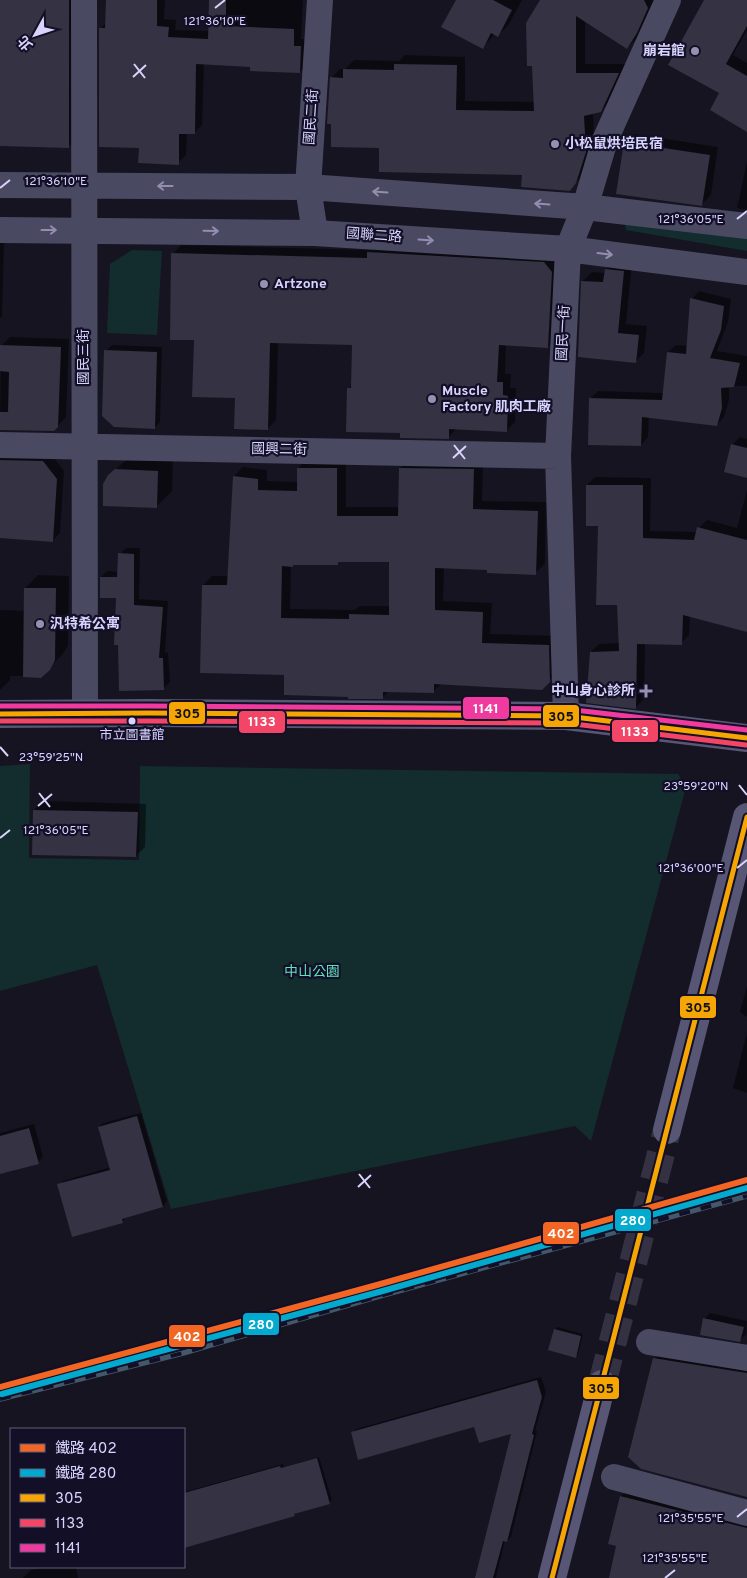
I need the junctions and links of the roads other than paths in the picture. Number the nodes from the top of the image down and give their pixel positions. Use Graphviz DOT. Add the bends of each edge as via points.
graph roads {
  1 [pos="84,0"];
  2 [pos="320,0"];
  3 [pos="668,0"];
  4 [pos="0,185"];
  5 [pos="84,185"];
  6 [pos="308,187"];
  7 [pos="586,207"];
  8 [pos="747,226"];
  9 [pos="0,230"];
  10 [pos="83,230"];
  11 [pos="315,233"];
  12 [pos="568,249"];
  13 [pos="747,272"];
  14 [pos="0,445"];
  15 [pos="85,446"];
  16 [pos="558,456"];
  17 [pos="0,714"];
  18 [pos="85,714"];
  19 [pos="566,716"];
  20 [pos="747,738"];
  21 [pos="747,817"];
  22 [pos="667,1130"];
  23 [pos="649,1342"];
  24 [pos="747,1358"];
  25 [pos="602,1384"];
  26 [pos="614,1477"];
  27 [pos="747,1513"];
  28 [pos="552,1578"];
  1 -- 5 [label="street, 國民三街"];
  2 -- 6 [label="street, 國民二街"];
  3 -- 7 [label="street, 國民一街" via="605,140"];
  4 -- 5 [label="street"];
  6 -- 5 [label="street, one-way"];
  5 -- 10 [label="street, 國民三街"];
  7 -- 6 [label="street, one-way"];
  6 -- 11 [label="street, 國民二街"];
  7 -- 8 [label="street"];
  7 -- 12 [label="street, 國民一街"];
  9 -- 10 [label="street, 國聯二路, one-way"];
  10 -- 11 [label="street, 國聯二路, one-way"];
  10 -- 15 [label="street, 國民三街"];
  11 -- 12 [label="street, 國聯二路, one-way"];
  12 -- 13 [label="street, 國聯二路, one-way"];
  12 -- 16 [label="street, 國民一街"];
  14 -- 15 [label="street, 國興二街"];
  15 -- 16 [label="street, 國興二街"];
  15 -- 18 [label="street, 國民三街"];
  16 -- 19 [label="street, 國民一街"];
  17 -- 18 [label="street"];
  18 -- 19 [label="street"];
  19 -- 20 [label="street"];
  21 -- 22 [label="street"];
  23 -- 24 [label="street"];
  25 -- 28 [label="street"];
  26 -- 27 [label="street"];
}
